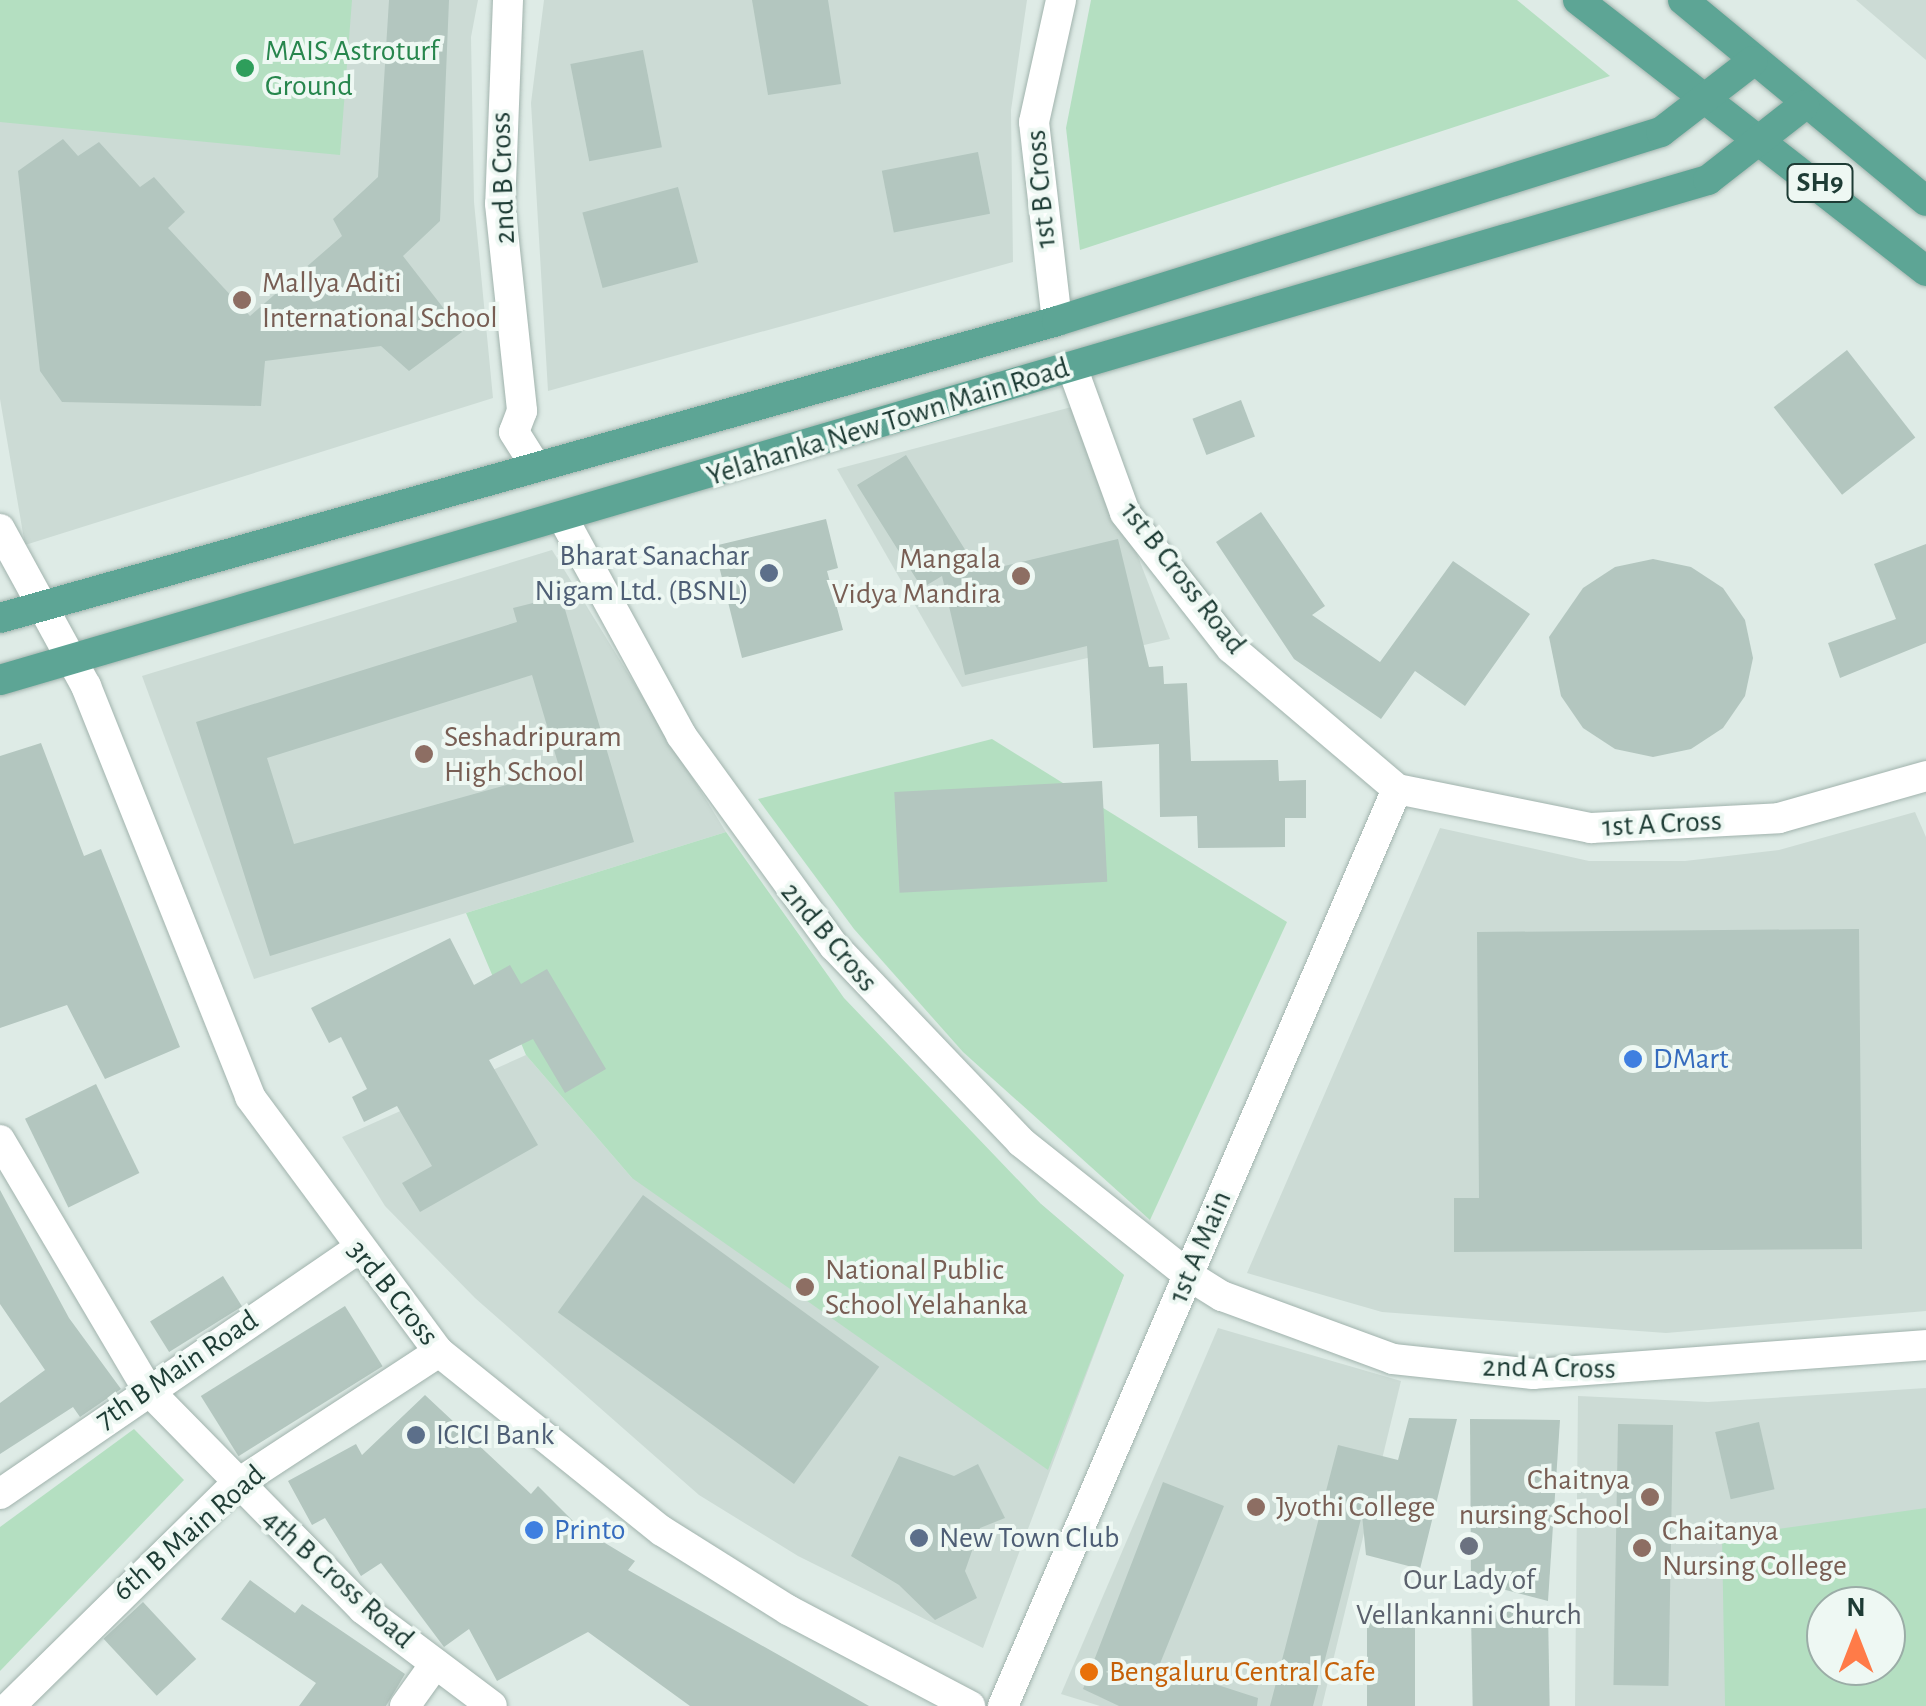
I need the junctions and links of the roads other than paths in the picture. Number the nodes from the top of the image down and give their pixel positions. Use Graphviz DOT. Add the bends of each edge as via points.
graph roads {
  1 [pos="508,0"];
  2 [pos="1061,0"];
  3 [pos="1578,0"];
  4 [pos="1683,0"];
  5 [pos="1752,61"];
  6 [pos="1711,99"];
  7 [pos="1804,105"];
  8 [pos="1766,139"];
  9 [pos="1926,201"];
  10 [pos="1926,271"];
  11 [pos="1056,321"];
  12 [pos="1072,367"];
  13 [pos="536,467"];
  14 [pos="564,520"];
  15 [pos="0,530"];
  16 [pos="46,605"];
  17 [pos="0,618"];
  18 [pos="72,660"];
  19 [pos="0,680"];
  20 [pos="1926,776"];
  21 [pos="1397,789"];
  22 [pos="0,1140"];
  23 [pos="12,1197"];
  24 [pos="357,1250"];
  25 [pos="1188,1276"];
  26 [pos="1926,1345"];
  27 [pos="439,1352"];
  28 [pos="147,1389"];
  29 [pos="234,1486"];
  30 [pos="0,1494"];
  31 [pos="435,1664"];
  32 [pos="10,1706"];
  33 [pos="405,1706"];
  34 [pos="492,1706"];
  35 [pos="970,1706"];
  36 [pos="1003,1706"];
  1 -- 13 [label="street, 2nd B Cross" via="500,204 522,411 514,432"];
  2 -- 11 [label="street, 1st B Cross" via="1034,122"];
  3 -- 6 [label="main road, SH9" via="1666,75"];
  4 -- 5 [label="main road, SH9"];
  5 -- 6 [label="main road, Yelahanka New Town Main Road"];
  5 -- 7 [label="main road, SH9"];
  6 -- 8 [label="main road, SH9"];
  6 -- 11 [label="main road, Yelahanka New Town Main Road" via="1671,128"];
  7 -- 8 [label="main road, Yelahanka New Town Main Road"];
  7 -- 9 [label="main road, SH9"];
  8 -- 10 [label="main road, SH9"];
  8 -- 12 [label="main road, Yelahanka New Town Main Road" via="1708,180"];
  11 -- 13 [label="main road, Yelahanka New Town Main Road"];
  12 -- 14 [label="main road, Yelahanka New Town Main Road"];
  12 -- 21 [label="street, 1st B Cross Road" via="1125,513 1232,648"];
  13 -- 16 [label="main road, Yelahanka New Town Main Road"];
  14 -- 18 [label="main road, Yelahanka New Town Main Road"];
  14 -- 25 [label="street, 2nd B Cross" via="681,735 834,946 1021,1142"];
  15 -- 16 [label="street, 3rd B Cross"];
  16 -- 17 [label="main road, Yelahanka New Town Main Road"];
  16 -- 18 [label="street, 3rd B Cross"];
  18 -- 19 [label="main road, Yelahanka New Town Main Road"];
  18 -- 24 [label="street, 3rd B Cross" via="250,1097"];
  20 -- 21 [label="street, 1st A Cross" via="1779,818 1592,828"];
  21 -- 25 [label="street, 1st A Main"];
  22 -- 23 [label="street, 4th B Cross Road"];
  23 -- 28 [label="street, 4th B Cross Road"];
  24 -- 27 [label="street, 3rd B Cross"];
  24 -- 28 [label="street, 7th B Main Road"];
  25 -- 26 [label="street, 2nd A Cross" via="1222,1296 1393,1359 1533,1374"];
  25 -- 36 [label="street, 1st A Main"];
  27 -- 29 [label="street, 6th B Main Road"];
  27 -- 35 [label="street, 3rd B Cross" via="662,1532 788,1610"];
  28 -- 29 [label="street, 4th B Cross Road"];
  28 -- 30 [label="street, 7th B Main Road"];
  29 -- 31 [label="street, 4th B Cross Road" via="363,1609"];
  29 -- 32 [label="street, 6th B Main Road"];
  31 -- 33 [label="street"];
  31 -- 34 [label="street, 4th B Cross Road"];
}
